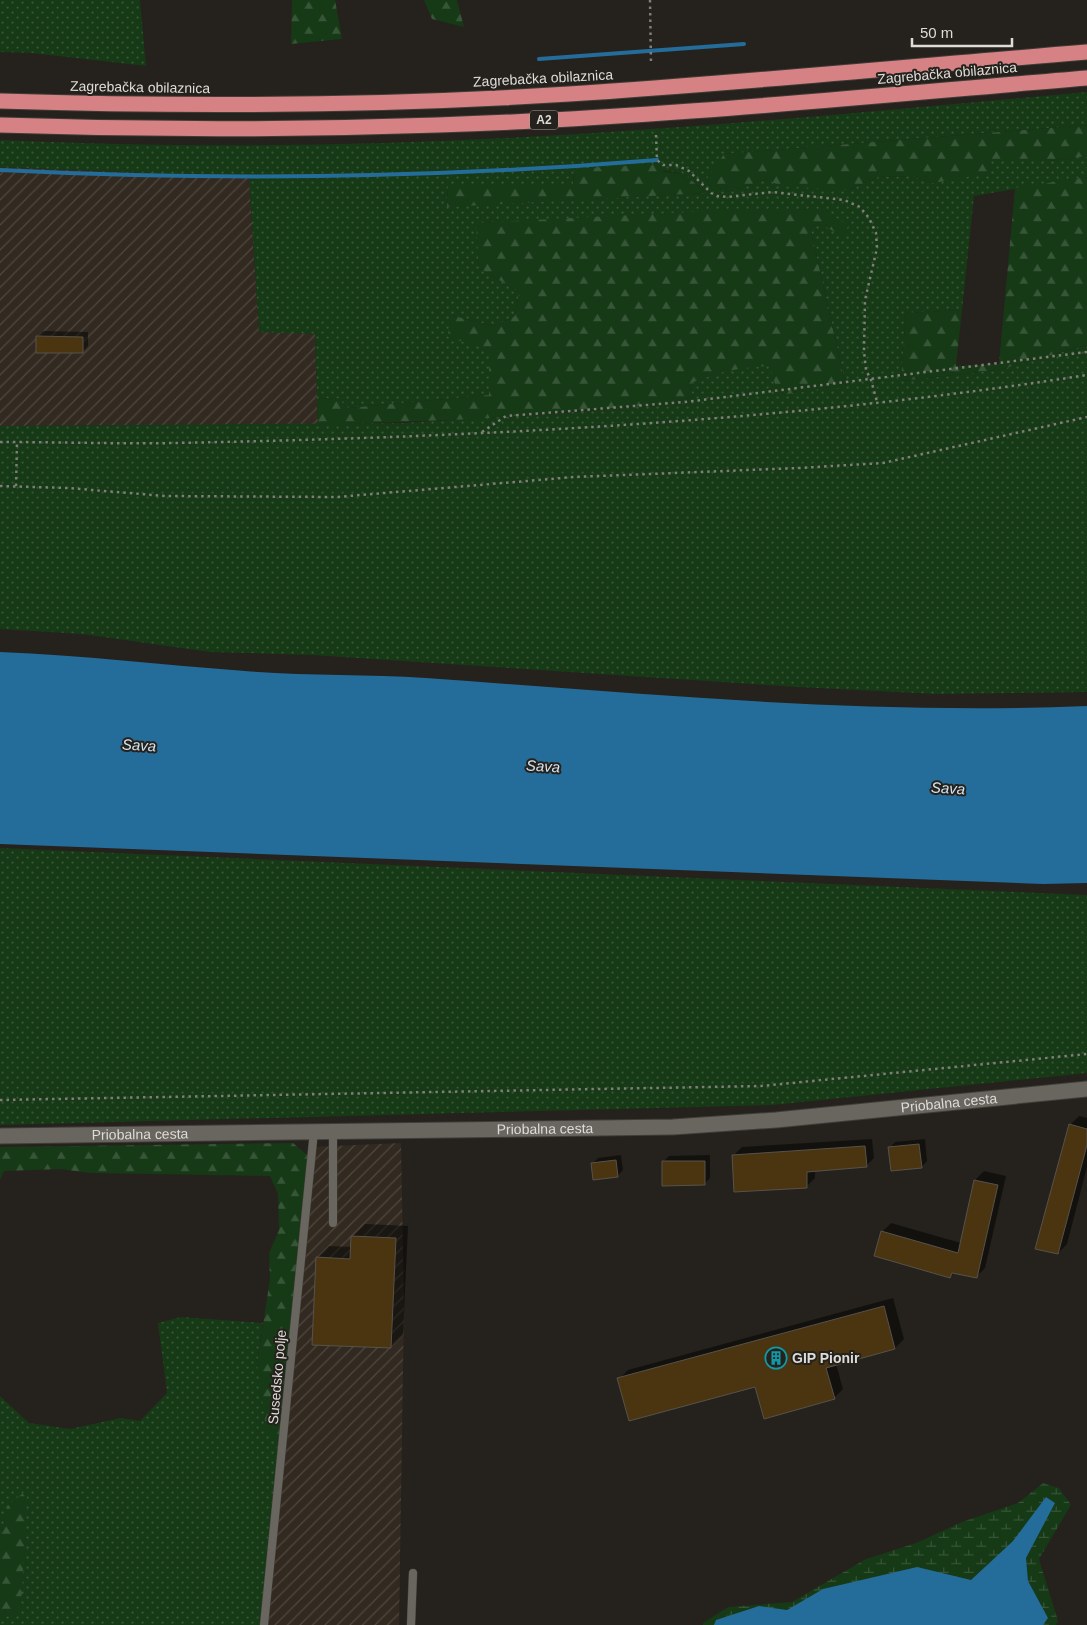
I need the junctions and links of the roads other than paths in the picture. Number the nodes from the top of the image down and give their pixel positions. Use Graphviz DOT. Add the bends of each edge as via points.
graph roads {
  1 [pos="1087,52"];
  2 [pos="1087,78"];
  3 [pos="0,100"];
  4 [pos="0,125"];
  5 [pos="1087,1089"];
  6 [pos="314,1131"];
  7 [pos="333,1131"];
  8 [pos="0,1136"];
  9 [pos="333,1223"];
  10 [pos="413,1573"];
  11 [pos="264,1625"];
  12 [pos="411,1625"];
  1 -- 3 [label="highway, Zagrebačka obilaznica / A2" via="570,94 424,101 201,105"];
  2 -- 4 [label="highway, Zagrebačka obilaznica / A2" via="439,126 204,129"];
  5 -- 7 [label="street, Priobalna cesta" via="673,1127"];
  6 -- 7 [label="street, Priobalna cesta"];
  6 -- 8 [label="street, Priobalna cesta"];
  6 -- 11 [label="lane, Susedsko polje"];
  7 -- 9 [label="lane"];
  10 -- 12 [label="lane"];
}
